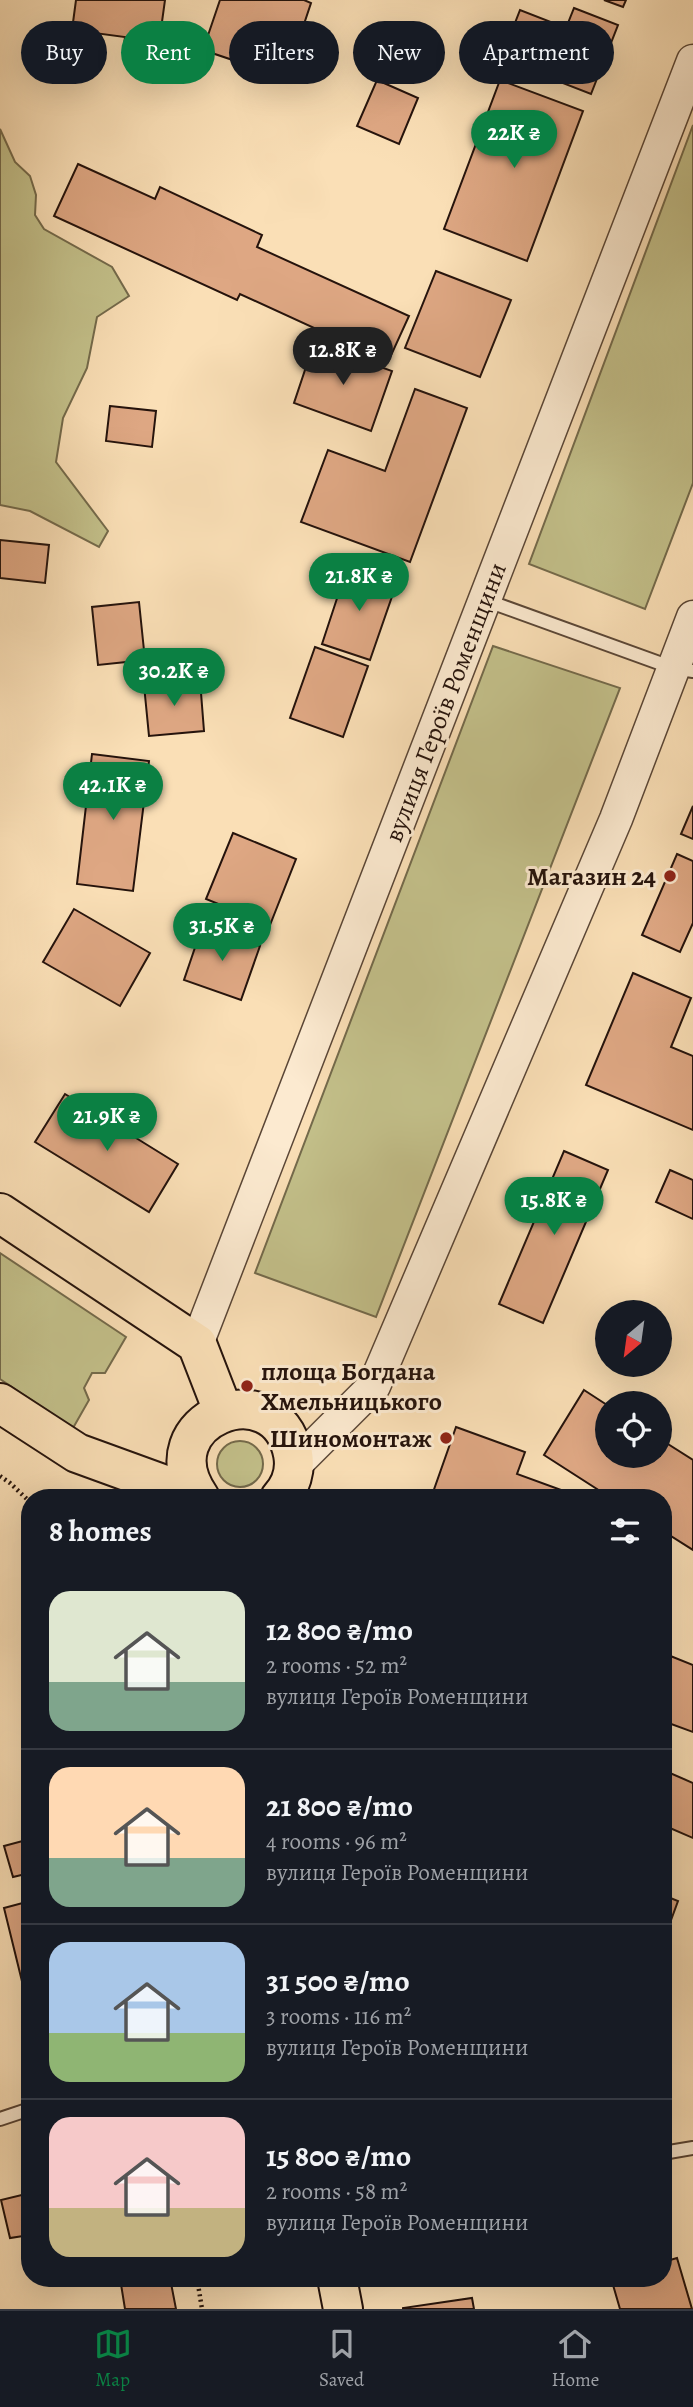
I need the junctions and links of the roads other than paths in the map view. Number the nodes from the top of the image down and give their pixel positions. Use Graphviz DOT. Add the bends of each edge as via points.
graph roads {
  1 [pos="693,61"];
  2 [pos="485,600"];
  3 [pos="693,617"];
  4 [pos="683,670"];
  5 [pos="0,1213"];
  6 [pos="197,1343"];
  7 [pos="0,1403"];
  8 [pos="223,1411"];
  9 [pos="287,1482"];
  10 [pos="177,1489"];
  11 [pos="195,1489"];
  12 [pos="21,2112"];
  13 [pos="0,2119"];
  14 [pos="693,2148"];
  15 [pos="672,2152"];
  16 [pos="339,2287"];
  17 [pos="343,2309"];
  1 -- 2 [label="street, вулиця Героїв Роменщини"];
  2 -- 4 [label="lane"];
  2 -- 6 [label="street, вулиця Героїв Роменщини"];
  3 -- 4 [label="street"];
  4 -- 9 [label="street" via="374,1386"];
  5 -- 6 [label="main road"];
  6 -- 8 [label="main road"];
  7 -- 10 [label="main road" via="77,1453"];
  8 -- 9 [label="main road" via="250,1409 273,1419 290,1439"];
  8 -- 11 [label="main road" via="201,1425 188,1447 187,1473"];
  12 -- 13 [label="lane"];
  14 -- 15 [label="lane"];
  16 -- 17 [label="main road"];
}
